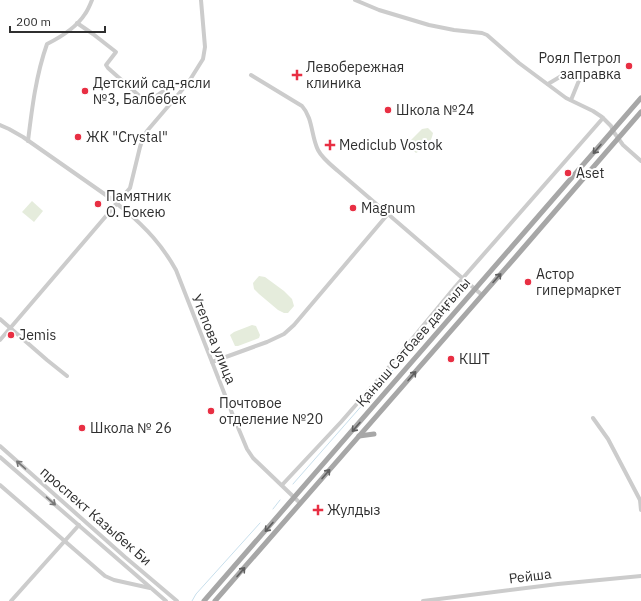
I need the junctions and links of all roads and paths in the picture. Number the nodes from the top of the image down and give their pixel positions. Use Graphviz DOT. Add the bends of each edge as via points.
graph roads {
  1 [pos="92,0"];
  2 [pos="201,0"];
  3 [pos="355,0"];
  4 [pos="77,23"];
  5 [pos="251,75"];
  6 [pos="188,83"];
  7 [pos="548,84"];
  8 [pos="641,98"];
  9 [pos="571,100"];
  10 [pos="641,112"];
  11 [pos="603,118"];
  12 [pos="0,125"];
  13 [pos="613,130"];
  14 [pos="618,138"];
  15 [pos="28,141"];
  16 [pos="641,161"];
  17 [pos="117,204"];
  18 [pos="388,214"];
  19 [pos="463,278"];
  20 [pos="475,289"];
  21 [pos="482,296"];
  22 [pos="0,319"];
  23 [pos="10,328"];
  24 [pos="0,340"];
  25 [pos="212,362"];
  26 [pos="67,376"];
  27 [pos="593,418"];
  28 [pos="374,434"];
  29 [pos="359,436"];
  30 [pos="0,446"];
  31 [pos="0,457"];
  32 [pos="0,485"];
  33 [pos="282,485"];
  34 [pos="294,497"];
  35 [pos="300,503"];
  36 [pos="641,510"];
  37 [pos="79,525"];
  38 [pos="64,542"];
  39 [pos="641,576"];
  40 [pos="151,589"];
  41 [pos="217,600"];
  42 [pos="11,601"];
  43 [pos="166,601"];
  44 [pos="177,601"];
  45 [pos="204,601"];
  46 [pos="423,601"];
  1 -- 4 [label="street"];
  2 -- 6 [label="street" via="205,47 203,59"];
  3 -- 7 [label="street" via="429,25 488,35 519,63"];
  4 -- 6 [label="street" via="116,52 106,65 144,100 149,101 175,84"];
  4 -- 15 [label="street" via="62,36 47,44 32,102"];
  5 -- 18 [label="street" via="302,106 306,111 318,151"];
  6 -- 17 [label="street" via="147,131 130,188"];
  7 -- 9 [label="street"];
  7 -- 9 [label="street" via="568,72 580,78"];
  8 -- 13 [label="main road, Қаныш Сәтбаев даңғылы"];
  9 -- 11 [label="street"];
  10 -- 14 [label="main road, Қаныш Сәтбаев даңғылы"];
  11 -- 13 [label="street"];
  11 -- 19 [label="street"];
  12 -- 15 [label="street, Утепова улица"];
  13 -- 14 [label="street"];
  13 -- 20 [label="main road, Қаныш Сәтбаев даңғылы, one-way"];
  14 -- 16 [label="street"];
  21 -- 14 [label="main road, Қаныш Сәтбаев даңғылы, one-way"];
  15 -- 17 [label="street, Утепова улица"];
  17 -- 23 [label="street"];
  17 -- 25 [label="street, Утепова улица" via="164,250 176,270"];
  18 -- 19 [label="street"];
  18 -- 25 [label="street" via="284,334"];
  19 -- 20 [label="street"];
  19 -- 33 [label="street" via="341,422"];
  20 -- 21 [label="street"];
  20 -- 34 [label="main road, Қаныш Сәтбаев даңғылы, one-way"];
  29 -- 21 [label="main road, Қаныш Сәтбаев даңғылы, one-way"];
  22 -- 23 [label="street"];
  23 -- 24 [label="street"];
  23 -- 26 [label="street"];
  25 -- 33 [label="street, Утепова улица" via="247,449"];
  27 -- 36 [label="street" via="608,439 640,500"];
  28 -- 29 [label="main road"];
  35 -- 29 [label="main road, Қаныш Сәтбаев даңғылы, one-way"];
  44 -- 30 [label="street, проспект Казыбек Би, one-way"];
  31 -- 37 [label="street, проспект Казыбек Би, one-way"];
  32 -- 38 [label="street"];
  33 -- 34 [label="street, Утепова улица"];
  34 -- 35 [label="street, Утепова улица"];
  34 -- 45 [label="main road, Қаныш Сәтбаев даңғылы, one-way"];
  41 -- 35 [label="main road, Қаныш Сәтбаев даңғылы, one-way"];
  37 -- 38 [label="street"];
  37 -- 40 [label="street, проспект Казыбек Би"];
  38 -- 40 [label="street" via="105,576"];
  38 -- 42 [label="street"];
  39 -- 46 [label="street, Рейша"];
  40 -- 43 [label="street, проспект Казыбек Би"];
}
